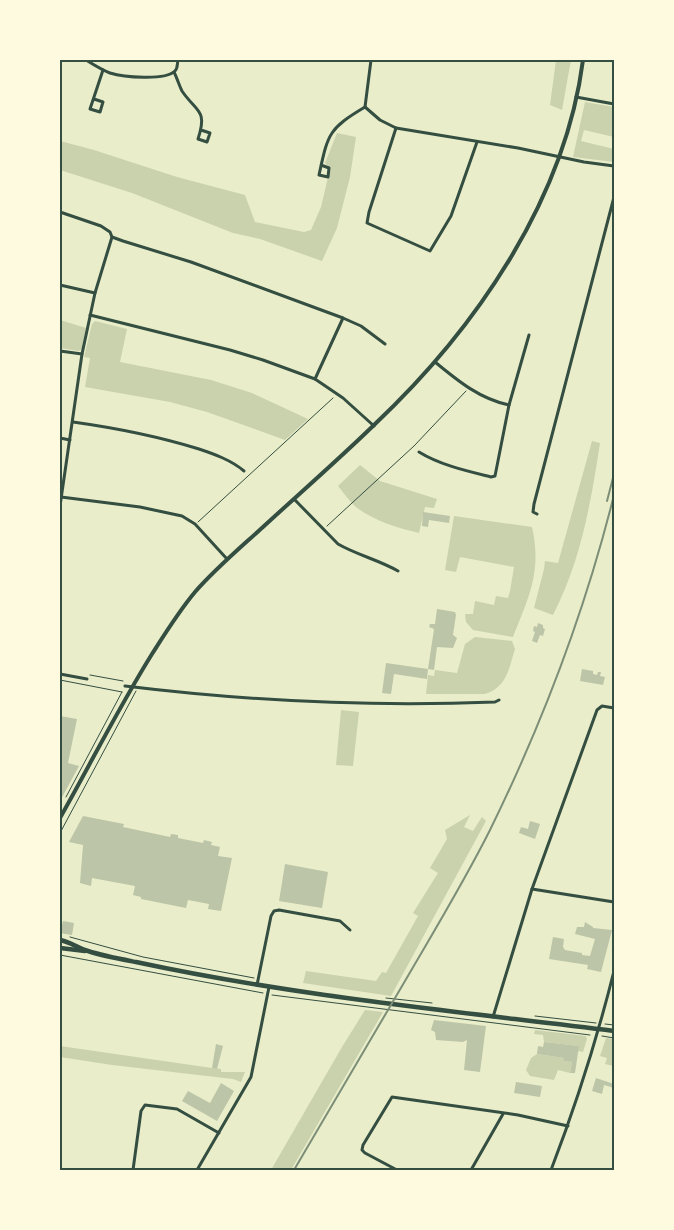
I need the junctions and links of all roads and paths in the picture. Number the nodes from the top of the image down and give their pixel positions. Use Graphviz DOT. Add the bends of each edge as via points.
graph roads {
  1 [pos="86,60"];
  2 [pos="178,60"];
  3 [pos="371,60"];
  4 [pos="583,60"];
  5 [pos="103,70"];
  6 [pos="174,72"];
  7 [pos="576,97"];
  8 [pos="94,99"];
  9 [pos="614,104"];
  10 [pos="365,107"];
  11 [pos="396,128"];
  12 [pos="201,130"];
  13 [pos="477,142"];
  14 [pos="559,157"];
  15 [pos="321,165"];
  16 [pos="614,166"];
  17 [pos="614,197"];
  18 [pos="60,212"];
  19 [pos="112,237"];
  20 [pos="60,285"];
  21 [pos="95,293"];
  22 [pos="90,316"];
  23 [pos="343,318"];
  24 [pos="529,335"];
  25 [pos="386,344"];
  26 [pos="60,351"];
  27 [pos="82,354"];
  28 [pos="435,362"];
  29 [pos="315,379"];
  30 [pos="469,388"];
  31 [pos="338,394"];
  32 [pos="510,405"];
  33 [pos="73,422"];
  34 [pos="374,426"];
  35 [pos="60,438"];
  36 [pos="70,440"];
  37 [pos="419,452"];
  38 [pos="244,471"];
  39 [pos="61,497"];
  40 [pos="294,499"];
  41 [pos="60,506"];
  42 [pos="537,514"];
  43 [pos="195,524"];
  44 [pos="323,530"];
  45 [pos="227,559"];
  46 [pos="398,571"];
  47 [pos="60,674"];
  48 [pos="87,677"];
  49 [pos="60,680"];
  50 [pos="128,682"];
  51 [pos="125,686"];
  52 [pos="132,687"];
  53 [pos="135,694"];
  54 [pos="499,700"];
  55 [pos="614,708"];
  56 [pos="64,800"];
  57 [pos="60,818"];
  58 [pos="60,833"];
  59 [pos="532,890"];
  60 [pos="614,902"];
  61 [pos="350,930"];
  62 [pos="67,936"];
  63 [pos="60,940"];
  64 [pos="60,948"];
  65 [pos="87,950"];
  66 [pos="60,955"];
  67 [pos="614,971"];
  68 [pos="258,979"];
  69 [pos="257,985"];
  70 [pos="269,988"];
  71 [pos="268,994"];
  72 [pos="384,997"];
  73 [pos="436,1004"];
  74 [pos="528,1015"];
  75 [pos="493,1017"];
  76 [pos="614,1025"];
  77 [pos="600,1026"];
  78 [pos="614,1031"];
  79 [pos="597,1036"];
  80 [pos="614,1038"];
  81 [pos="503,1114"];
  82 [pos="568,1126"];
  83 [pos="219,1133"];
  84 [pos="133,1170"];
  85 [pos="197,1170"];
  86 [pos="397,1170"];
  87 [pos="471,1170"];
  88 [pos="551,1170"];
  1 -- 5 [label="street"];
  2 -- 6 [label="street"];
  3 -- 10 [label="street"];
  4 -- 7 [label="street"];
  5 -- 6 [label="street" via="136,77"];
  5 -- 8 [label="street"];
  6 -- 12 [label="street" via="182,90 202,117"];
  7 -- 9 [label="street"];
  7 -- 14 [label="street"];
  8 -- 8 [label="street" via="90,109 100,112 104,102"];
  10 -- 11 [label="street"];
  10 -- 15 [label="street" via="334,129"];
  11 -- 13 [label="street"];
  11 -- 13 [label="street" via="367,223 430,252 451,216"];
  13 -- 14 [label="street"];
  14 -- 16 [label="street"];
  14 -- 28 [label="street" via="534,215 509,258 473,315"];
  17 -- 42 [label="street" via="532,512"];
  18 -- 19 [label="street" via="101,226"];
  19 -- 21 [label="street"];
  19 -- 23 [label="street"];
  20 -- 21 [label="street"];
  21 -- 22 [label="street"];
  22 -- 27 [label="street"];
  22 -- 29 [label="street" via="230,350"];
  23 -- 25 [label="street"];
  23 -- 29 [label="street"];
  24 -- 32 [label="street"];
  26 -- 27 [label="street"];
  27 -- 33 [label="street"];
  28 -- 30 [label="street"];
  28 -- 34 [label="street"];
  29 -- 31 [label="street"];
  30 -- 32 [label="street" via="494,402"];
  30 -- 44 [label="path" via="414,446"];
  31 -- 34 [label="street"];
  31 -- 43 [label="path"];
  32 -- 37 [label="street" via="495,476 457,468"];
  33 -- 36 [label="street"];
  33 -- 38 [label="street" via="126,429 177,442 227,460"];
  34 -- 40 [label="street"];
  35 -- 36 [label="street"];
  36 -- 39 [label="street"];
  39 -- 41 [label="street"];
  39 -- 43 [label="street" via="164,512 182,516"];
  40 -- 44 [label="street"];
  40 -- 45 [label="street"];
  43 -- 45 [label="street"];
  44 -- 46 [label="street" via="347,549"];
  45 -- 52 [label="street" via="180,612"];
  47 -- 48 [label="street"];
  48 -- 50 [label="path"];
  49 -- 56 [label="path" via="122,692"];
  51 -- 52 [label="street"];
  52 -- 54 [label="street" via="234,698 392,704"];
  52 -- 57 [label="street"];
  53 -- 58 [label="path"];
  55 -- 59 [label="street" via="600,706 597,710"];
  59 -- 60 [label="street"];
  59 -- 75 [label="street"];
  61 -- 68 [label="street" via="340,921 279,910 274,912"];
  62 -- 68 [label="path" via="142,957"];
  63 -- 65 [label="main road"];
  64 -- 65 [label="main road"];
  65 -- 69 [label="main road"];
  66 -- 71 [label="path"];
  67 -- 77 [label="street"];
  68 -- 69 [label="street"];
  69 -- 70 [label="main road"];
  70 -- 71 [label="street"];
  70 -- 75 [label="main road"];
  71 -- 79 [label="path"];
  71 -- 83 [label="street" via="251,1077"];
  72 -- 73 [label="path"];
  74 -- 77 [label="path"];
  75 -- 77 [label="main road"];
  76 -- 77 [label="path"];
  77 -- 78 [label="main road"];
  77 -- 79 [label="street"];
  79 -- 80 [label="path"];
  79 -- 82 [label="street"];
  81 -- 82 [label="street"];
  81 -- 86 [label="street" via="392,1097 362,1150"];
  81 -- 87 [label="street"];
  82 -- 88 [label="street"];
  83 -- 84 [label="street" via="177,1109 145,1105 141,1110"];
  83 -- 85 [label="street"];
}
